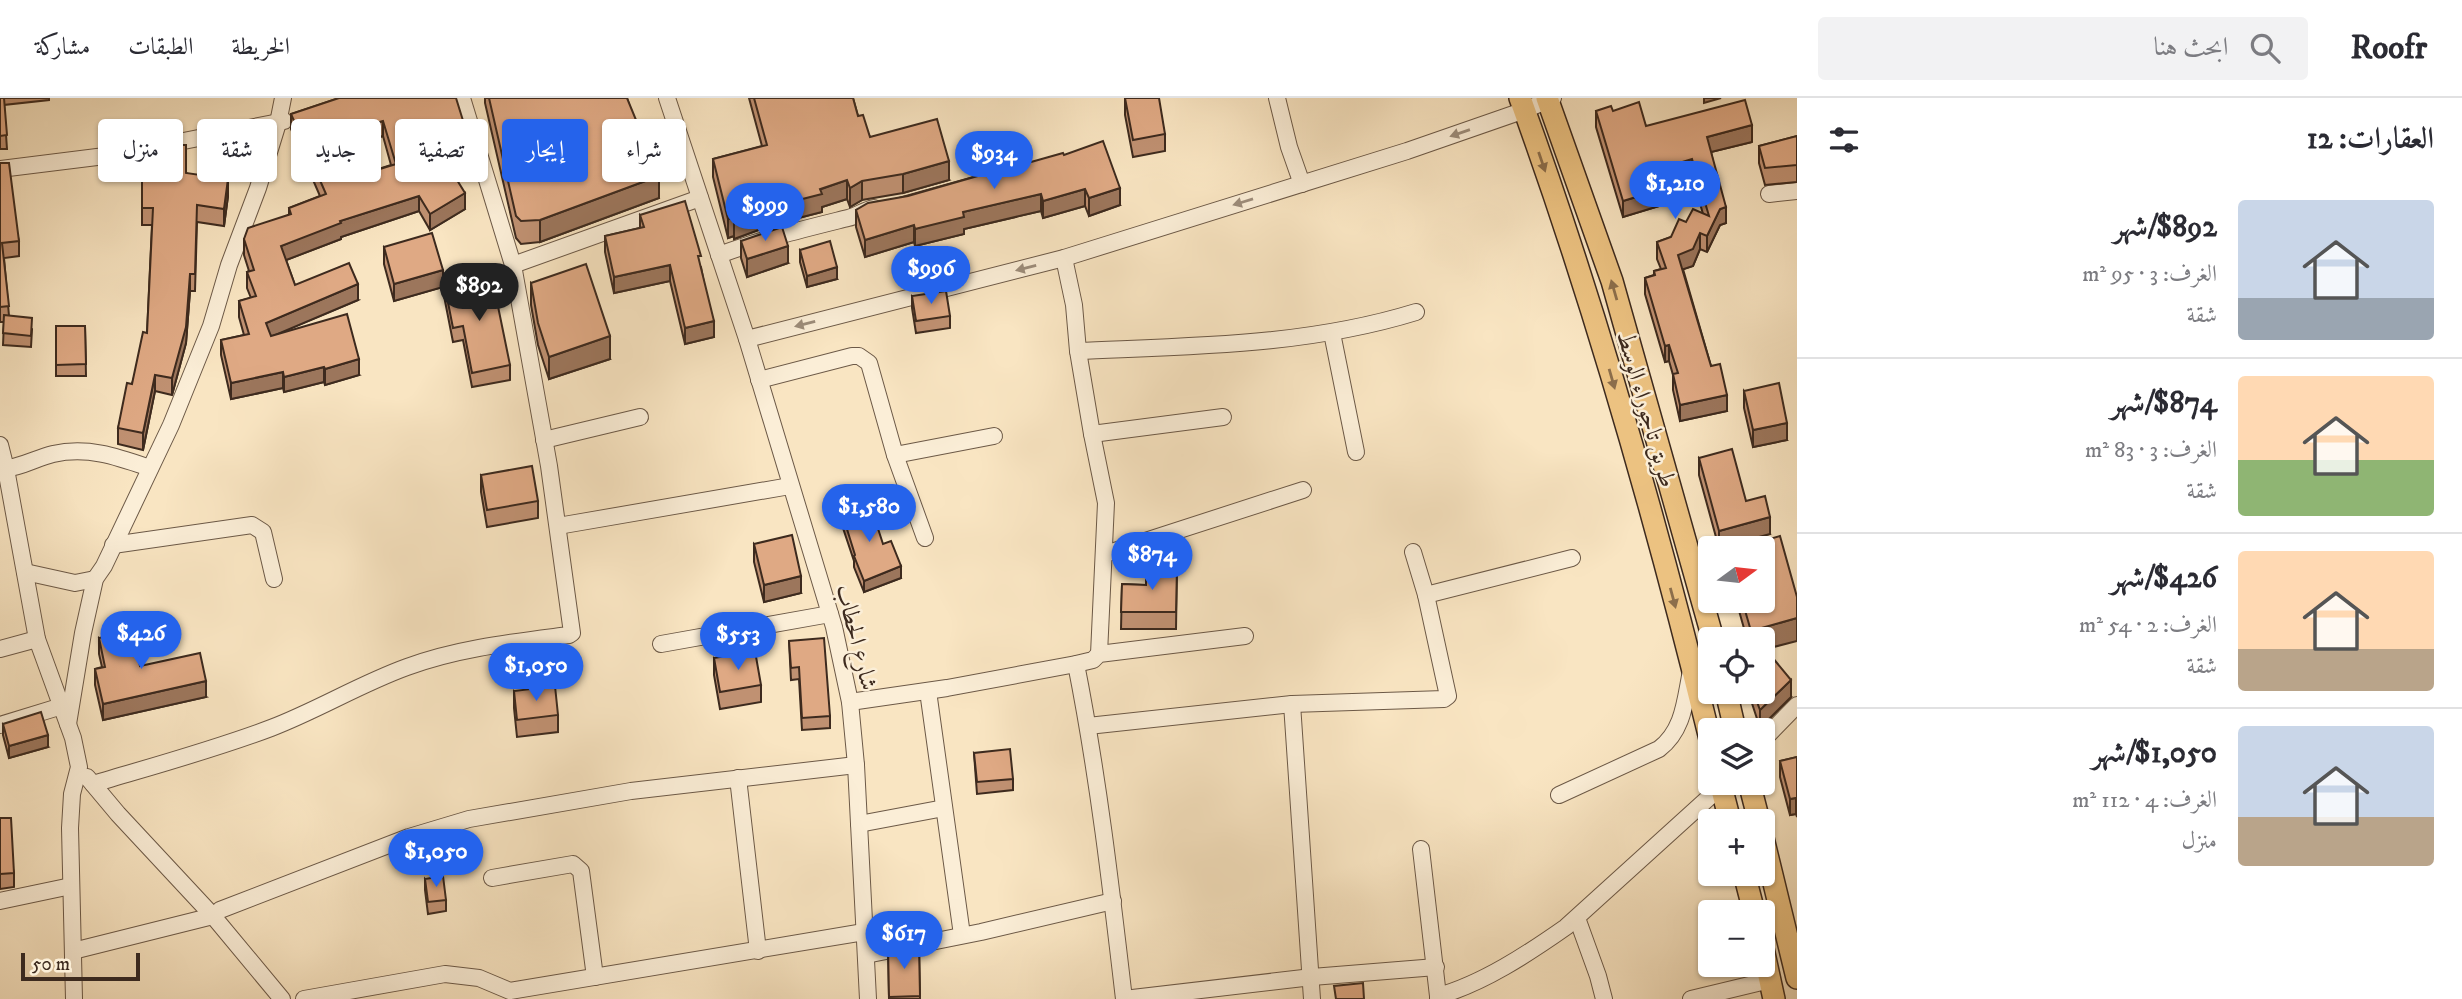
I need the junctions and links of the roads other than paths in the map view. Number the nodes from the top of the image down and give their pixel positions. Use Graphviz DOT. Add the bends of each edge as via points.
graph roads {
  1 [pos="283,98"];
  2 [pos="462,98"];
  3 [pos="667,98"];
  4 [pos="1277,98"];
  5 [pos="1550,99"];
  6 [pos="1522,104"];
  7 [pos="301,115"];
  8 [pos="278,124"];
  9 [pos="0,169"];
  10 [pos="1302,184"];
  11 [pos="1797,191"];
  12 [pos="1769,194"];
  13 [pos="700,198"];
  14 [pos="891,205"];
  15 [pos="719,255"];
  16 [pos="1065,258"];
  17 [pos="513,265"];
  18 [pos="1416,312"];
  19 [pos="1332,332"];
  20 [pos="747,339"];
  21 [pos="1078,351"];
  22 [pos="760,380"];
  23 [pos="640,417"];
  24 [pos="1223,417"];
  25 [pos="1091,434"];
  26 [pos="994,436"];
  27 [pos="544,440"];
  28 [pos="0,445"];
  29 [pos="1356,452"];
  30 [pos="895,455"];
  31 [pos="150,468"];
  32 [pos="3,469"];
  33 [pos="790,485"];
  34 [pos="1303,490"];
  35 [pos="558,526"];
  36 [pos="925,538"];
  37 [pos="113,545"];
  38 [pos="1413,552"];
  39 [pos="1105,554"];
  40 [pos="1572,558"];
  41 [pos="25,572"];
  42 [pos="94,579"];
  43 [pos="274,579"];
  44 [pos="1426,595"];
  45 [pos="830,614"];
  46 [pos="1710,627"];
  47 [pos="1245,636"];
  48 [pos="37,639"];
  49 [pos="661,644"];
  50 [pos="0,649"];
  51 [pos="1099,654"];
  52 [pos="1076,664"];
  53 [pos="1692,665"];
  54 [pos="928,691"];
  55 [pos="850,702"];
  56 [pos="1292,704"];
  57 [pos="1797,705"];
  58 [pos="62,706"];
  59 [pos="1705,718"];
  60 [pos="68,724"];
  61 [pos="0,726"];
  62 [pos="1088,726"];
  63 [pos="1775,728"];
  64 [pos="856,765"];
  65 [pos="79,767"];
  66 [pos="738,778"];
  67 [pos="93,784"];
  68 [pos="1559,795"];
  69 [pos="1711,795"];
  70 [pos="944,808"];
  71 [pos="859,824"];
  72 [pos="1421,849"];
  73 [pos="492,878"];
  74 [pos="1775,884"];
  75 [pos="71,886"];
  76 [pos="0,901"];
  77 [pos="1113,901"];
  78 [pos="213,916"];
  79 [pos="1577,918"];
  80 [pos="864,932"];
  81 [pos="962,935"];
  82 [pos="758,950"];
  83 [pos="73,951"];
  84 [pos="866,955"];
  85 [pos="1796,966"];
  86 [pos="1436,967"];
  87 [pos="595,977"];
  88 [pos="1312,977"];
  89 [pos="1772,989"];
  90 [pos="511,995"];
  91 [pos="1438,998"];
  92 [pos="74,999"];
  93 [pos="282,999"];
  94 [pos="304,999"];
  95 [pos="868,999"];
  96 [pos="1124,999"];
  97 [pos="1312,999"];
  98 [pos="1604,999"];
  99 [pos="1691,999"];
  1 -- 8 [label="street"];
  2 -- 17 [label="street"];
  3 -- 13 [label="street, شارع الحطاب"];
  4 -- 10 [label="street"];
  5 -- 6 [label="street"];
  46 -- 5 [label="main road, one-way" via="1612,281"];
  6 -- 10 [label="street, one-way" via="1407,151"];
  6 -- 53 [label="main road, طريق تاجوراء الوسط, one-way" via="1586,289"];
  7 -- 8 [label="street"];
  8 -- 9 [label="street" via="113,155"];
  8 -- 31 [label="street" via="211,326"];
  10 -- 16 [label="street, one-way"];
  11 -- 12 [label="street"];
  13 -- 15 [label="street, شارع الحطاب"];
  13 -- 17 [label="street"];
  14 -- 15 [label="street"];
  15 -- 20 [label="street, شارع الحطاب"];
  16 -- 20 [label="street, one-way"];
  16 -- 21 [label="street"];
  17 -- 27 [label="street"];
  18 -- 19 [label="street"];
  19 -- 21 [label="street" via="1229,345"];
  19 -- 29 [label="street"];
  20 -- 22 [label="street, شارع الحطاب"];
  21 -- 25 [label="street"];
  22 -- 30 [label="street" via="859,355 869,363"];
  22 -- 33 [label="street, شارع الحطاب"];
  23 -- 27 [label="street"];
  24 -- 25 [label="street"];
  25 -- 39 [label="street" via="1106,503"];
  26 -- 30 [label="street"];
  27 -- 35 [label="street"];
  28 -- 32 [label="street"];
  30 -- 36 [label="street"];
  31 -- 32 [label="street" via="115,456 74,450"];
  31 -- 37 [label="street"];
  32 -- 41 [label="street"];
  33 -- 35 [label="street"];
  33 -- 45 [label="street, شارع الحطاب"];
  34 -- 39 [label="street"];
  35 -- 67 [label="street" via="573,629 569,635 409,666 272,727 202,753"];
  37 -- 42 [label="street"];
  37 -- 43 [label="street" via="251,525 263,533"];
  38 -- 44 [label="street"];
  39 -- 51 [label="street"];
  40 -- 44 [label="street"];
  41 -- 42 [label="street" via="75,583"];
  41 -- 48 [label="street"];
  42 -- 60 [label="street"];
  44 -- 56 [label="street" via="1447,698"];
  45 -- 49 [label="street"];
  45 -- 55 [label="street, شارع الحطاب"];
  47 -- 51 [label="street"];
  48 -- 50 [label="street"];
  48 -- 58 [label="street"];
  51 -- 52 [label="street"];
  52 -- 54 [label="street"];
  52 -- 62 [label="street"];
  53 -- 59 [label="main road, طريق تاجوراء الوسط"];
  53 -- 68 [label="street" via="1679,727 1670,741"];
  54 -- 55 [label="street"];
  54 -- 70 [label="street"];
  55 -- 64 [label="street, شارع الحطاب"];
  56 -- 62 [label="street"];
  56 -- 88 [label="street"];
  57 -- 63 [label="street"];
  58 -- 60 [label="street"];
  58 -- 61 [label="street"];
  60 -- 65 [label="street"];
  62 -- 77 [label="street"];
  64 -- 66 [label="street"];
  64 -- 71 [label="street, شارع الحطاب"];
  65 -- 67 [label="street"];
  65 -- 75 [label="street" via="72,794"];
  66 -- 78 [label="street" via="468,819 409,837"];
  66 -- 82 [label="street"];
  67 -- 78 [label="street"];
  69 -- 79 [label="street"];
  70 -- 71 [label="street"];
  70 -- 81 [label="street"];
  71 -- 80 [label="street, شارع الحطاب"];
  72 -- 86 [label="street"];
  73 -- 87 [label="street" via="573,864 581,871"];
  74 -- 85 [label="main road"];
  75 -- 76 [label="street"];
  75 -- 83 [label="street"];
  77 -- 81 [label="street"];
  77 -- 96 [label="street"];
  78 -- 83 [label="street"];
  78 -- 93 [label="street"];
  79 -- 91 [label="street" via="1540,946"];
  79 -- 98 [label="street"];
  80 -- 82 [label="street"];
  80 -- 84 [label="street, شارع الحطاب"];
  81 -- 84 [label="street"];
  82 -- 87 [label="street"];
  83 -- 92 [label="street"];
  84 -- 95 [label="street, شارع الحطاب"];
  86 -- 88 [label="street"];
  86 -- 91 [label="street"];
  87 -- 90 [label="street"];
  88 -- 96 [label="street"];
  88 -- 97 [label="street"];
  89 -- 99 [label="street"];
  90 -- 94 [label="street" via="479,978 445,974"];
}
